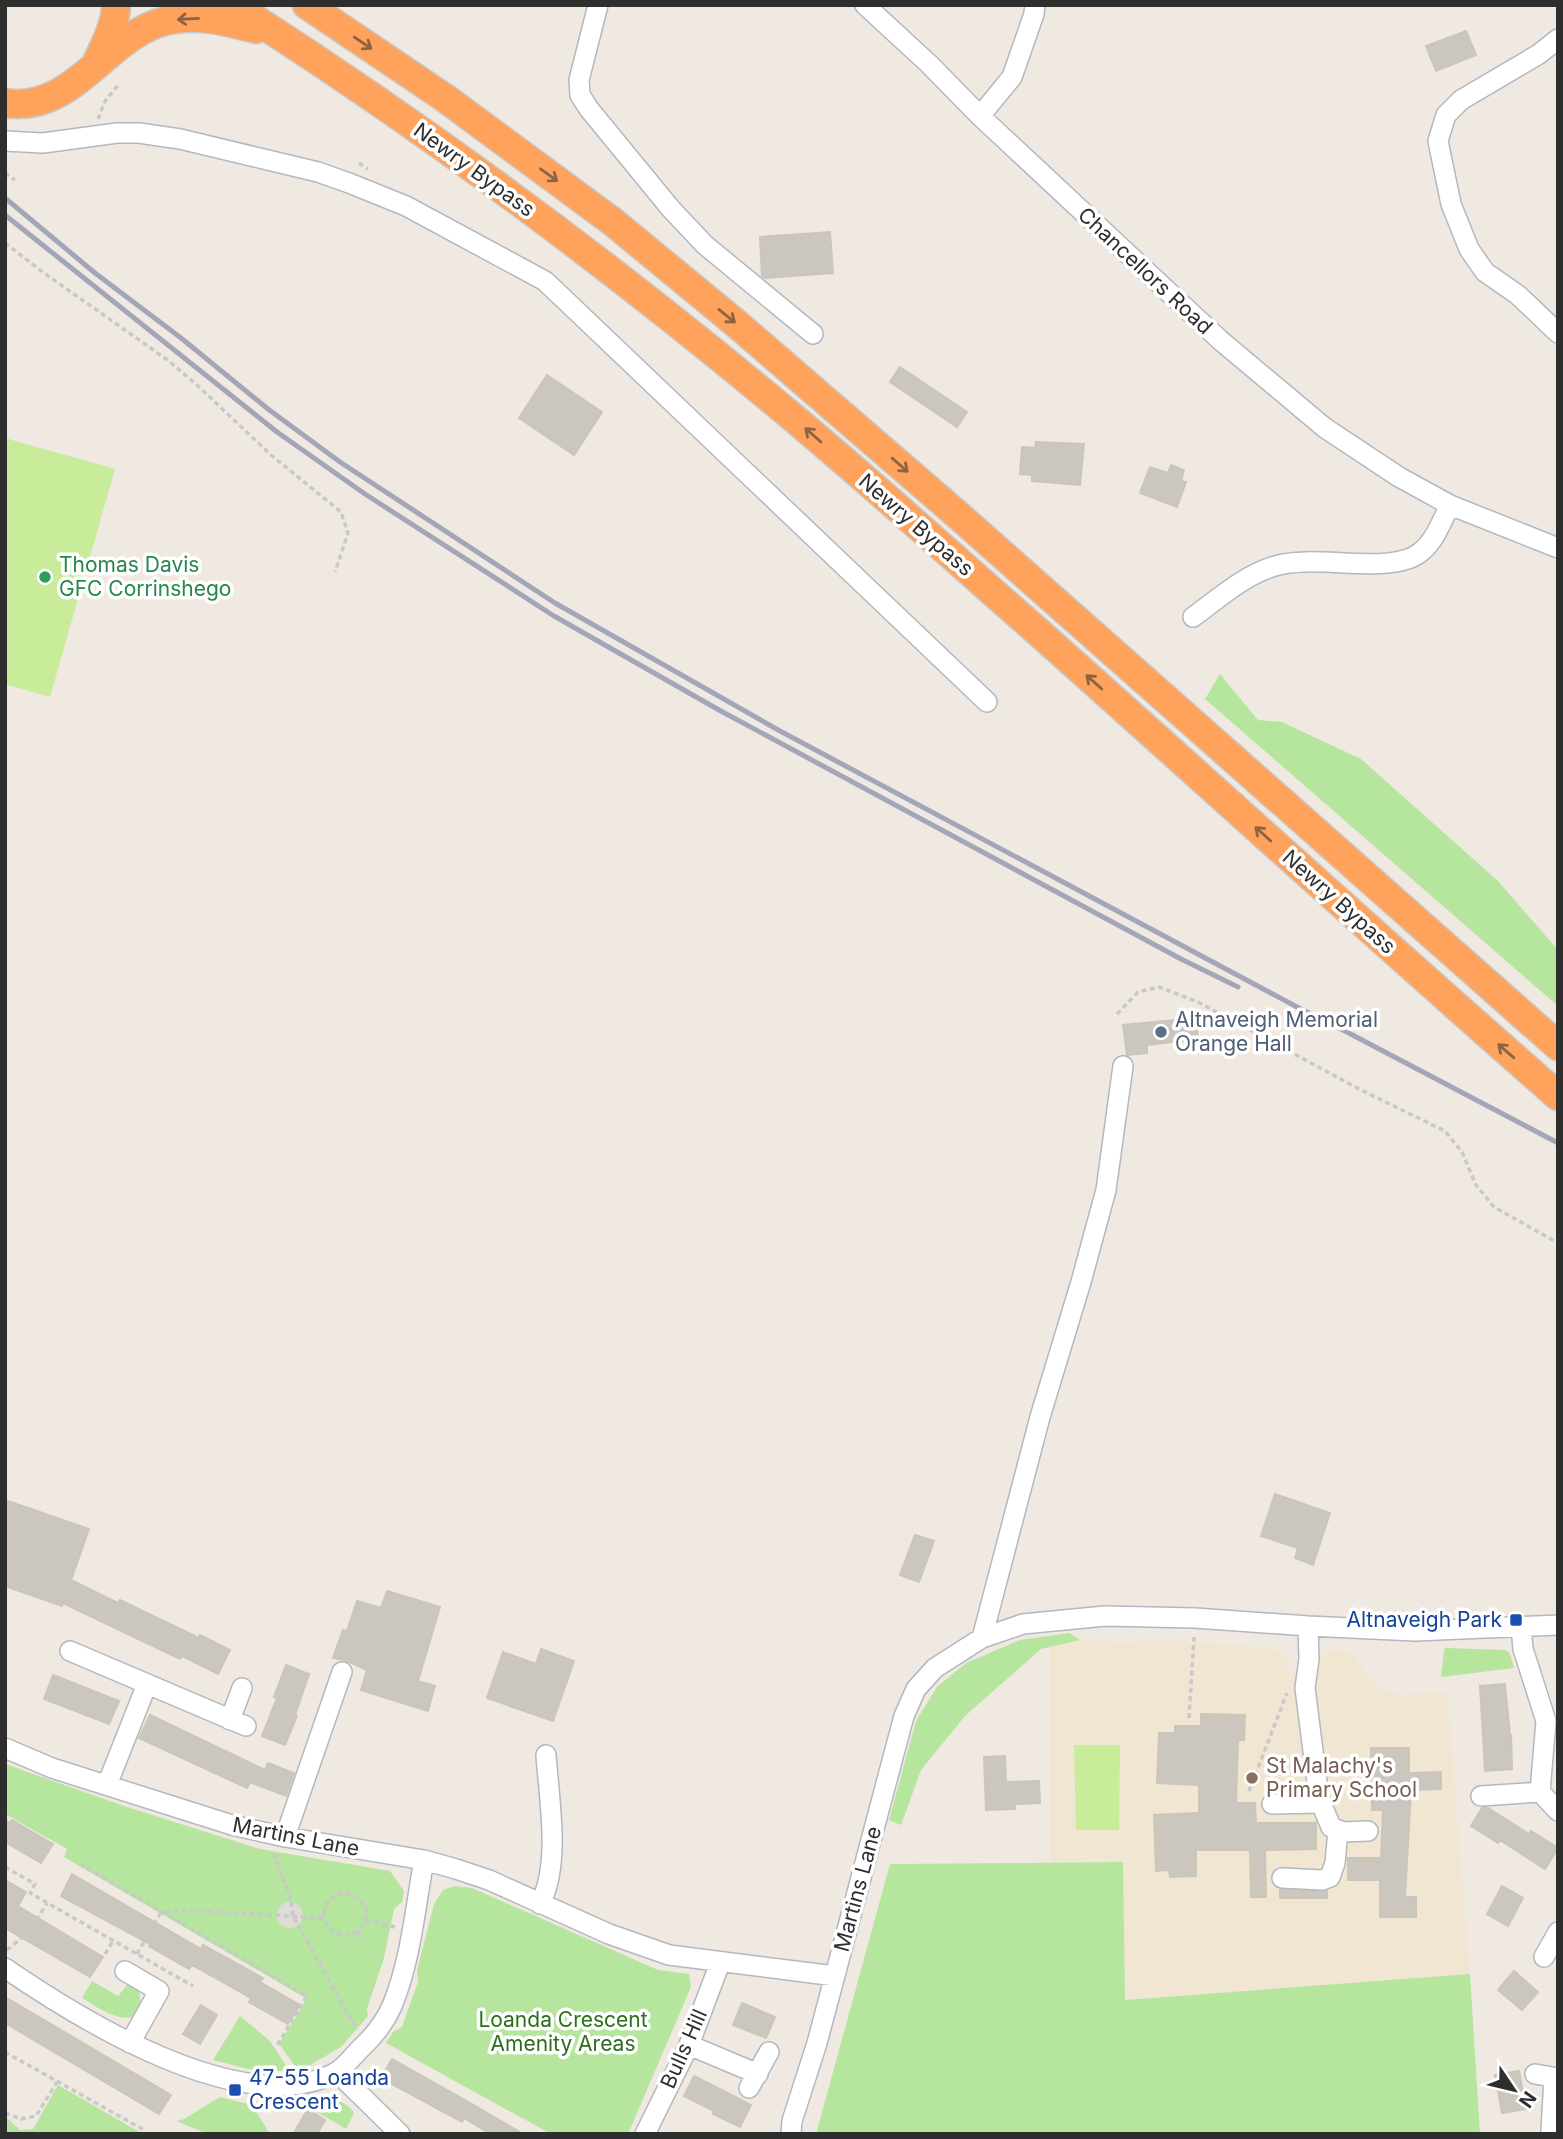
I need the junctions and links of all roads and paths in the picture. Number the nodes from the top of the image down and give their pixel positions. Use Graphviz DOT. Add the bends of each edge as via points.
graph roads {
  1 [pos="116,5"];
  2 [pos="233,5"];
  3 [pos="307,5"];
  4 [pos="598,5"];
  5 [pos="865,5"];
  6 [pos="1035,5"];
  7 [pos="279,35"];
  8 [pos="1558,39"];
  9 [pos="95,66"];
  10 [pos="120,83"];
  11 [pos="5,103"];
  12 [pos="980,116"];
  13 [pos="91,138"];
  14 [pos="5,141"];
  15 [pos="5,173"];
  16 [pos="15,180"];
  17 [pos="5,243"];
  18 [pos="1558,333"];
  19 [pos="813,334"];
  20 [pos="1450,505"];
  21 [pos="1558,548"];
  22 [pos="335,572"];
  23 [pos="1192,617"];
  24 [pos="986,702"];
  25 [pos="1117,1014"];
  26 [pos="1558,1046"];
  27 [pos="1124,1066"];
  28 [pos="1558,1096"];
  29 [pos="1558,1243"];
  30 [pos="1558,1625"];
  31 [pos="1308,1626"];
  32 [pos="1521,1626"];
  33 [pos="1194,1637"];
  34 [pos="982,1638"];
  35 [pos="70,1651"];
  36 [pos="342,1672"];
  37 [pos="147,1684"];
  38 [pos="1291,1685"];
  39 [pos="242,1688"];
  40 [pos="1189,1718"];
  41 [pos="5,1748"];
  42 [pos="546,1755"];
  43 [pos="107,1785"];
  44 [pos="1249,1791"];
  45 [pos="1540,1792"];
  46 [pos="1480,1796"];
  47 [pos="1320,1803"];
  48 [pos="1272,1804"];
  49 [pos="1558,1811"];
  50 [pos="1338,1830"];
  51 [pos="1368,1831"];
  52 [pos="265,1833"];
  53 [pos="285,1838"];
  54 [pos="424,1860"];
  55 [pos="80,1864"];
  56 [pos="5,1867"];
  57 [pos="1282,1878"];
  58 [pos="48,1903"];
  59 [pos="540,1904"];
  60 [pos="162,1912"];
  61 [pos="293,1916"];
  62 [pos="324,1918"];
  63 [pos="366,1920"];
  64 [pos="395,1927"];
  65 [pos="357,1932"];
  66 [pos="1558,1932"];
  67 [pos="113,1940"];
  68 [pos="363,1941"];
  69 [pos="5,1951"];
  70 [pos="105,1954"];
  71 [pos="137,1954"];
  72 [pos="1544,1957"];
  73 [pos="720,1963"];
  74 [pos="5,1968"];
  75 [pos="125,1971"];
  76 [pos="835,1976"];
  77 [pos="193,1986"];
  78 [pos="359,2034"];
  79 [pos="130,2043"];
  80 [pos="689,2045"];
  81 [pos="276,2047"];
  82 [pos="5,2052"];
  83 [pos="769,2052"];
  84 [pos="337,2073"];
  85 [pos="1549,2077"];
  86 [pos="57,2082"];
  87 [pos="5,2113"];
  88 [pos="144,2130"];
  89 [pos="1551,2131"];
  90 [pos="400,2134"];
  91 [pos="645,2134"];
  92 [pos="791,2134"];
  1 -- 9 [label="highway" via="108,39"];
  2 -- 7 [label="highway, Newry Bypass"];
  3 -- 26 [label="highway, Newry Bypass, one-way" via="445,98 590,205 738,325"];
  4 -- 19 [label="street" via="579,80 580,95 589,109 705,245"];
  5 -- 12 [label="street, Chancellors Road"];
  6 -- 12 [label="street" via="1012,77"];
  7 -- 9 [label="highway, one-way" via="206,18 164,21 131,37"];
  28 -- 7 [label="highway, Newry Bypass, one-way" via="797,421 514,198"];
  8 -- 18 [label="street" via="1461,100 1446,115 1437,141 1451,204 1469,249 1485,272 1518,295"];
  9 -- 11 [label="highway" via="57,95 37,102"];
  10 -- 13 [label="path" via="105,101"];
  12 -- 20 [label="street, Chancellors Road" via="1275,388 1365,456"];
  13 -- 14 [label="street" via="43,144"];
  13 -- 24 [label="street" via="158,135 318,172 406,206 545,281"];
  15 -- 16 [label="path"];
  17 -- 22 [label="path" via="169,361 341,512 348,533"];
  20 -- 21 [label="street, Chancellors Road"];
  20 -- 23 [label="street" via="1435,535 1408,560 1277,565 1254,574"];
  25 -- 29 [label="path" via="1138,992 1159,987 1198,1002 1445,1131 1494,1207"];
  27 -- 34 [label="street" via="1106,1190"];
  30 -- 32 [label="street, Martins Lane"];
  31 -- 32 [label="street, Martins Lane" via="1415,1631"];
  31 -- 34 [label="street, Martins Lane" via="1105,1616 1023,1624"];
  31 -- 47 [label="street" via="1306,1688"];
  32 -- 45 [label="street" via="1523,1649 1546,1721"];
  33 -- 40 [label="path"];
  34 -- 76 [label="street, Martins Lane" via="935,1668 916,1689 904,1716"];
  35 -- 37 [label="street"];
  36 -- 53 [label="street"];
  37 -- 39 [label="street" via="238,1723"];
  37 -- 43 [label="street"];
  38 -- 44 [label="path"];
  41 -- 43 [label="street, Martins Lane"];
  42 -- 59 [label="street" via="550,1872"];
  43 -- 52 [label="street, Martins Lane"];
  45 -- 46 [label="street"];
  45 -- 49 [label="street"];
  47 -- 48 [label="street"];
  47 -- 50 [label="street" via="1331,1826"];
  50 -- 51 [label="street"];
  50 -- 57 [label="street" via="1330,1877"];
  52 -- 53 [label="street, Martins Lane"];
  52 -- 61 [label="path" via="291,1899"];
  53 -- 54 [label="street, Martins Lane"];
  54 -- 59 [label="street, Martins Lane" via="489,1880"];
  54 -- 84 [label="street" via="405,1968 391,2007 372,2037"];
  55 -- 60 [label="path"];
  56 -- 58 [label="path" via="35,1884 30,1893"];
  58 -- 67 [label="path"];
  58 -- 69 [label="path" via="32,1930"];
  59 -- 73 [label="street, Martins Lane" via="669,1955"];
  60 -- 61 [label="path"];
  60 -- 71 [label="path"];
  60 -- 81 [label="path" via="307,1996"];
  61 -- 62 [label="path"];
  61 -- 78 [label="path"];
  62 -- 63 [label="path" via="326,1903 337,1894 350,1893 362,1900"];
  62 -- 65 [label="path" via="336,1934"];
  63 -- 64 [label="path"];
  63 -- 65 [label="path"];
  65 -- 68 [label="path"];
  66 -- 72 [label="street"];
  67 -- 70 [label="path"];
  67 -- 71 [label="path"];
  71 -- 77 [label="path"];
  73 -- 76 [label="street, Martins Lane"];
  73 -- 80 [label="street, Bulls Hill"];
  74 -- 79 [label="street"];
  75 -- 79 [label="street" via="159,1991"];
  76 -- 92 [label="street"];
  79 -- 84 [label="street" via="229,2080 287,2084"];
  80 -- 83 [label="street" via="753,2081"];
  80 -- 91 [label="street, Bulls Hill"];
  82 -- 86 [label="path"];
  84 -- 90 [label="street"];
  85 -- 89 [label="street"];
  86 -- 87 [label="path" via="36,2116 21,2119"];
  86 -- 88 [label="path"];
}
